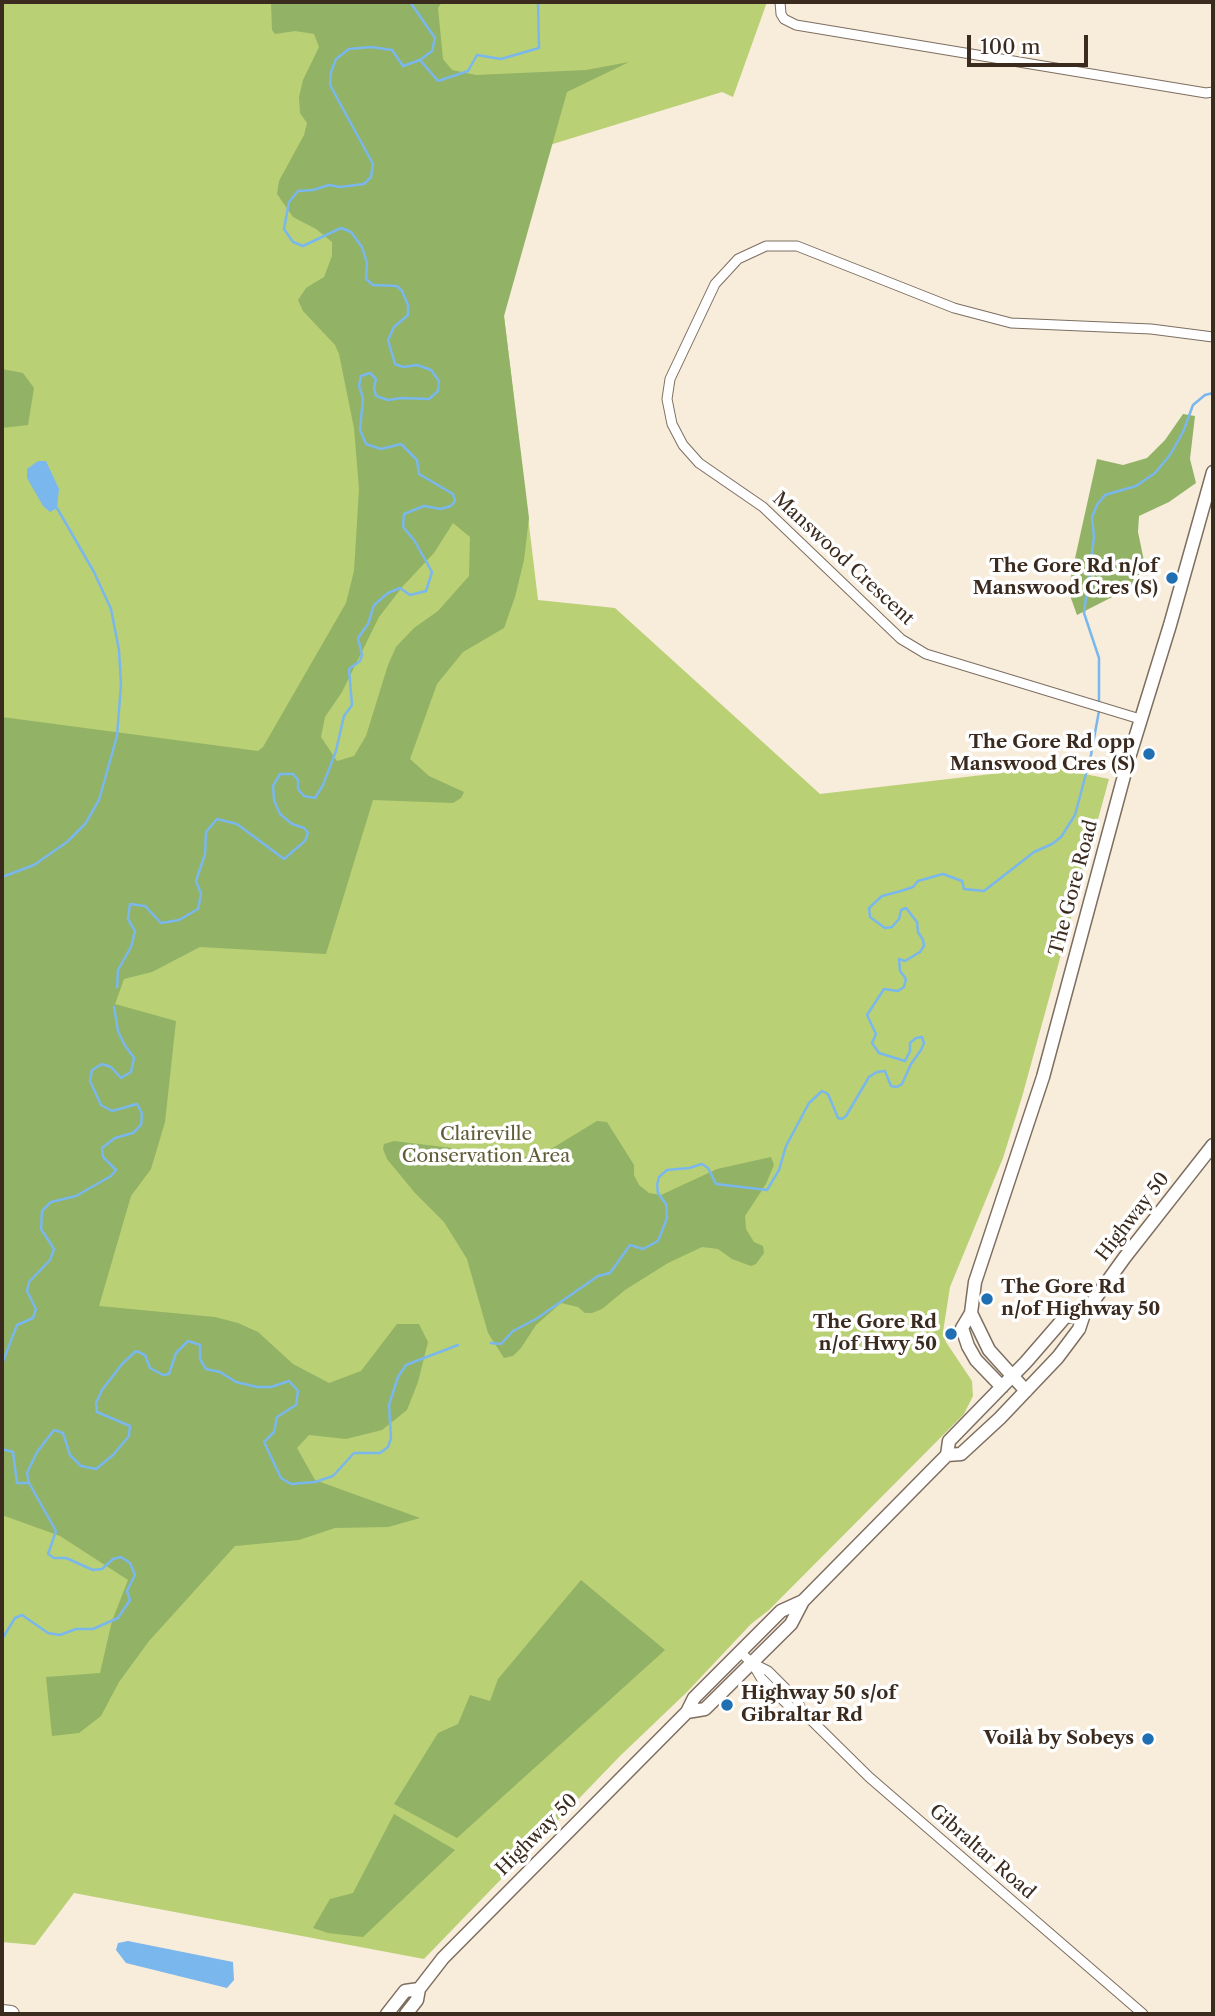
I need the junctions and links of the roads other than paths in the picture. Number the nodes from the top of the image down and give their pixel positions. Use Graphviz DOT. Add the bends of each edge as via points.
graph roads {
  1 [pos="780,2"];
  2 [pos="1213,92"];
  3 [pos="1213,337"];
  4 [pos="1213,472"];
  5 [pos="1140,719"];
  6 [pos="1213,1145"];
  7 [pos="971,1314"];
  8 [pos="1084,1314"];
  9 [pos="1013,1376"];
  10 [pos="1002,1387"];
  11 [pos="1027,1391"];
  12 [pos="947,1455"];
  13 [pos="803,1601"];
  14 [pos="740,1652"];
  15 [pos="752,1663"];
  16 [pos="687,1712"];
  17 [pos="419,1989"];
  18 [pos="2,2013"];
  19 [pos="11,2014"];
  20 [pos="387,2014"];
  21 [pos="406,2014"];
  22 [pos="1143,2014"];
  1 -- 2 [label="street" via="780,14 796,25"];
  3 -- 5 [label="street, Manswood Crescent" via="1151,329 1011,323 954,308 797,246 766,246 738,259 715,284 670,379 667,399 683,445 699,463 763,507 802,541 901,639 926,654"];
  4 -- 5 [label="main road, The Gore Road"];
  5 -- 7 [label="main road, The Gore Road" via="1043,1077 975,1282"];
  6 -- 8 [label="main road, Highway 50"];
  7 -- 9 [label="main road" via="989,1350"];
  7 -- 10 [label="main road, The Gore Road" via="962,1328 968,1346"];
  8 -- 9 [label="main road, Highway 50" via="1065,1317"];
  8 -- 11 [label="main road, Highway 50" via="1074,1336"];
  9 -- 10 [label="main road, Highway 50"];
  9 -- 11 [label="main road"];
  10 -- 12 [label="main road, Highway 50" via="949,1441"];
  11 -- 12 [label="main road, Highway 50" via="961,1454"];
  12 -- 13 [label="main road, Highway 50"];
  13 -- 14 [label="main road, Highway 50" via="782,1611"];
  13 -- 15 [label="main road, Highway 50" via="791,1624"];
  14 -- 15 [label="street, Gibraltar Road"];
  14 -- 16 [label="main road, Highway 50"];
  15 -- 16 [label="main road, Highway 50" via="705,1709"];
  15 -- 22 [label="street, Gibraltar Road" via="768,1671 797,1700 802,1712 869,1777"];
  16 -- 17 [label="main road, Highway 50" via="443,1958"];
  17 -- 20 [label="main road, Highway 50" via="405,1991"];
  17 -- 21 [label="main road, Highway 50"];
  18 -- 19 [label="highway"];
}
